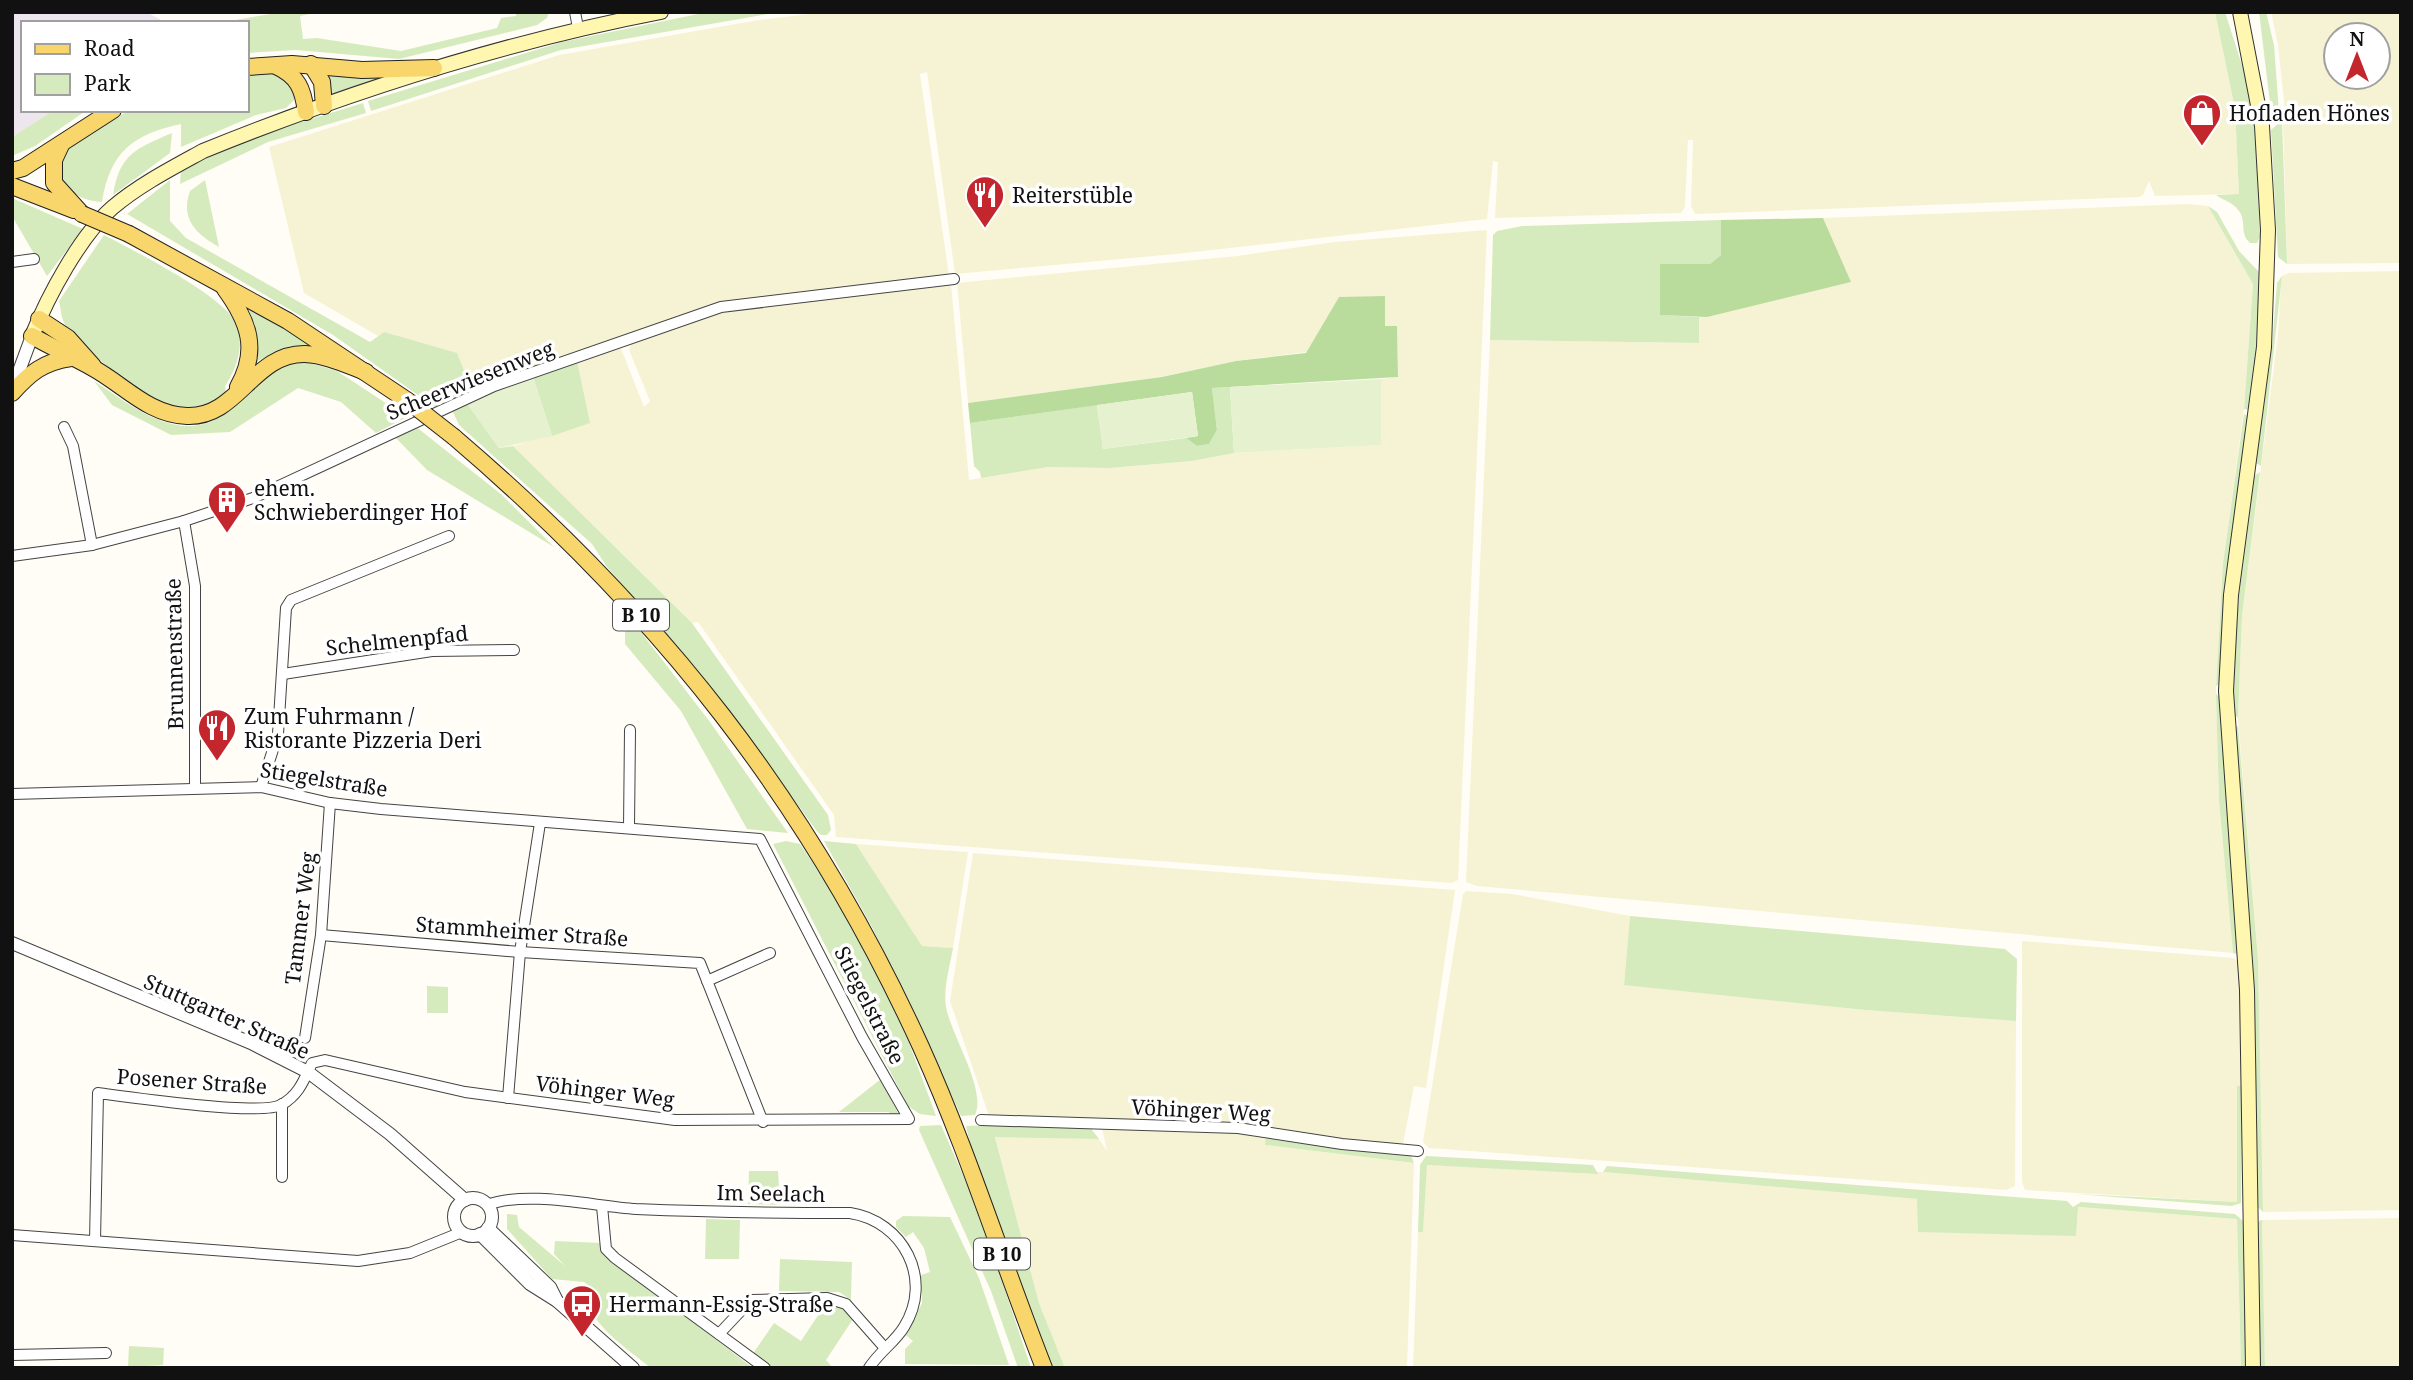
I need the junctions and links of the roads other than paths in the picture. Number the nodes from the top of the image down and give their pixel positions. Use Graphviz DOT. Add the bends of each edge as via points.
graph roads {
  1 [pos="575,12"];
  2 [pos="662,12"];
  3 [pos="2240,12"];
  4 [pos="578,28"];
  5 [pos="311,64"];
  6 [pos="276,66"];
  7 [pos="248,67"];
  8 [pos="434,68"];
  9 [pos="324,106"];
  10 [pos="110,112"];
  11 [pos="306,112"];
  12 [pos="61,145"];
  13 [pos="12,171"];
  14 [pos="12,186"];
  15 [pos="82,214"];
  16 [pos="34,259"];
  17 [pos="12,262"];
  18 [pos="954,279"];
  19 [pos="222,284"];
  20 [pos="38,319"];
  21 [pos="32,336"];
  22 [pos="71,358"];
  23 [pos="94,368"];
  24 [pos="366,372"];
  25 [pos="12,392"];
  26 [pos="232,398"];
  27 [pos="64,427"];
  28 [pos="184,521"];
  29 [pos="449,536"];
  30 [pos="92,545"];
  31 [pos="12,556"];
  32 [pos="514,650"];
  33 [pos="284,674"];
  34 [pos="630,730"];
  35 [pos="195,787"];
  36 [pos="261,787"];
  37 [pos="12,794"];
  38 [pos="330,803"];
  39 [pos="540,823"];
  40 [pos="629,828"];
  41 [pos="321,935"];
  42 [pos="12,943"];
  43 [pos="520,952"];
  44 [pos="770,953"];
  45 [pos="707,981"];
  46 [pos="305,1038"];
  47 [pos="308,1072"];
  48 [pos="508,1098"];
  49 [pos="282,1104"];
  50 [pos="909,1119"];
  51 [pos="981,1120"];
  52 [pos="763,1122"];
  53 [pos="1418,1151"];
  54 [pos="282,1177"];
  55 [pos="462,1203"];
  56 [pos="488,1205"];
  57 [pos="602,1206"];
  58 [pos="459,1228"];
  59 [pos="484,1231"];
  60 [pos="12,1235"];
  61 [pos="95,1241"];
  62 [pos="719,1334"];
  63 [pos="884,1347"];
  64 [pos="106,1353"];
  65 [pos="12,1355"];
  66 [pos="633,1368"];
  67 [pos="765,1368"];
  68 [pos="869,1368"];
  69 [pos="1044,1368"];
  70 [pos="2253,1368"];
  1 -- 4 [label="street"];
  2 -- 4 [label="main road"];
  3 -- 70 [label="main road" via="2263,126 2268,230 2264,347 2236,553 2227,659 2231,789 2248,990"];
  4 -- 8 [label="main road"];
  5 -- 6 [label="main road"];
  5 -- 8 [label="main road" via="362,70"];
  5 -- 9 [label="main road" via="323,82"];
  6 -- 7 [label="main road"];
  6 -- 11 [label="main road" via="296,79"];
  8 -- 9 [label="main road"];
  9 -- 11 [label="main road"];
  10 -- 12 [label="main road"];
  11 -- 20 [label="main road" via="204,151 111,209"];
  12 -- 13 [label="main road"];
  12 -- 15 [label="main road" via="54,160 54,183"];
  14 -- 15 [label="main road, B 10"];
  15 -- 19 [label="main road, B 10, bridge"];
  16 -- 17 [label="street"];
  18 -- 28 [label="street, Scheerwiesenweg" via="721,307 494,386 253,498"];
  19 -- 24 [label="main road, B 10"];
  19 -- 26 [label="main road" via="238,307 250,339 248,364"];
  20 -- 21 [label="main road"];
  20 -- 23 [label="main road" via="68,338"];
  21 -- 22 [label="main road"];
  21 -- 25 [label="street"];
  22 -- 23 [label="main road"];
  22 -- 25 [label="main road" via="36,368"];
  23 -- 26 [label="main road" via="141,401 171,414 207,414"];
  24 -- 26 [label="main road" via="319,356 296,354 272,362"];
  24 -- 69 [label="main road, B 10, bridge" via="454,437 570,540 687,668 799,820 881,963 943,1099"];
  27 -- 30 [label="street" via="73,446"];
  28 -- 30 [label="street, Scheerwiesenweg"];
  28 -- 35 [label="street, Brunnenstraße" via="195,586"];
  29 -- 33 [label="street" via="291,600 286,608"];
  30 -- 31 [label="street, Scheerwiesenweg"];
  32 -- 33 [label="street, Schelmenpfad" via="432,651"];
  33 -- 36 [label="street" via="278,734"];
  34 -- 40 [label="street"];
  35 -- 36 [label="street, Stiegelstraße"];
  35 -- 37 [label="street, Stiegelstraße"];
  36 -- 38 [label="street, Stiegelstraße"];
  38 -- 39 [label="street, Stiegelstraße"];
  38 -- 41 [label="street, Tammer Weg"];
  39 -- 40 [label="street, Stiegelstraße"];
  39 -- 43 [label="street"];
  40 -- 50 [label="street, Stiegelstraße" via="760,839"];
  41 -- 43 [label="street, Stammheimer Straße"];
  41 -- 46 [label="street, Tammer Weg"];
  42 -- 47 [label="street, Stuttgarter Straße" via="251,1043"];
  43 -- 45 [label="street, Stammheimer Straße" via="700,962"];
  43 -- 48 [label="street"];
  44 -- 45 [label="street"];
  45 -- 52 [label="street, Stammheimer Straße"];
  47 -- 48 [label="street, Vöhinger Weg" via="312,1063 332,1060 422,1085"];
  47 -- 49 [label="street, Posener Straße" via="301,1088"];
  47 -- 55 [label="street, Stuttgarter Straße" via="390,1134"];
  48 -- 52 [label="street, Vöhinger Weg" via="675,1120"];
  49 -- 54 [label="street"];
  49 -- 61 [label="street, Posener Straße" via="274,1108 171,1103 98,1093"];
  50 -- 52 [label="street, Vöhinger Weg"];
  51 -- 53 [label="street, Vöhinger Weg" via="1238,1128"];
  55 -- 56 [label="street, Stuttgarter Straße" via="480,1199"];
  55 -- 58 [label="street" via="454,1215"];
  56 -- 57 [label="street, Im Seelach" via="511,1200"];
  56 -- 59 [label="street" via="492,1219"];
  57 -- 62 [label="street" via="606,1249"];
  57 -- 63 [label="street, Im Seelach" via="850,1213 876,1220 900,1239 916,1279 916,1302 905,1326"];
  58 -- 59 [label="street" via="471,1235"];
  58 -- 61 [label="street" via="410,1253 358,1261"];
  59 -- 66 [label="street" via="530,1284 557,1301"];
  60 -- 61 [label="street"];
  62 -- 63 [label="street" via="751,1300 827,1298 846,1304"];
  62 -- 67 [label="street"];
  63 -- 68 [label="street, Im Seelach"];
  64 -- 65 [label="street"];
}
